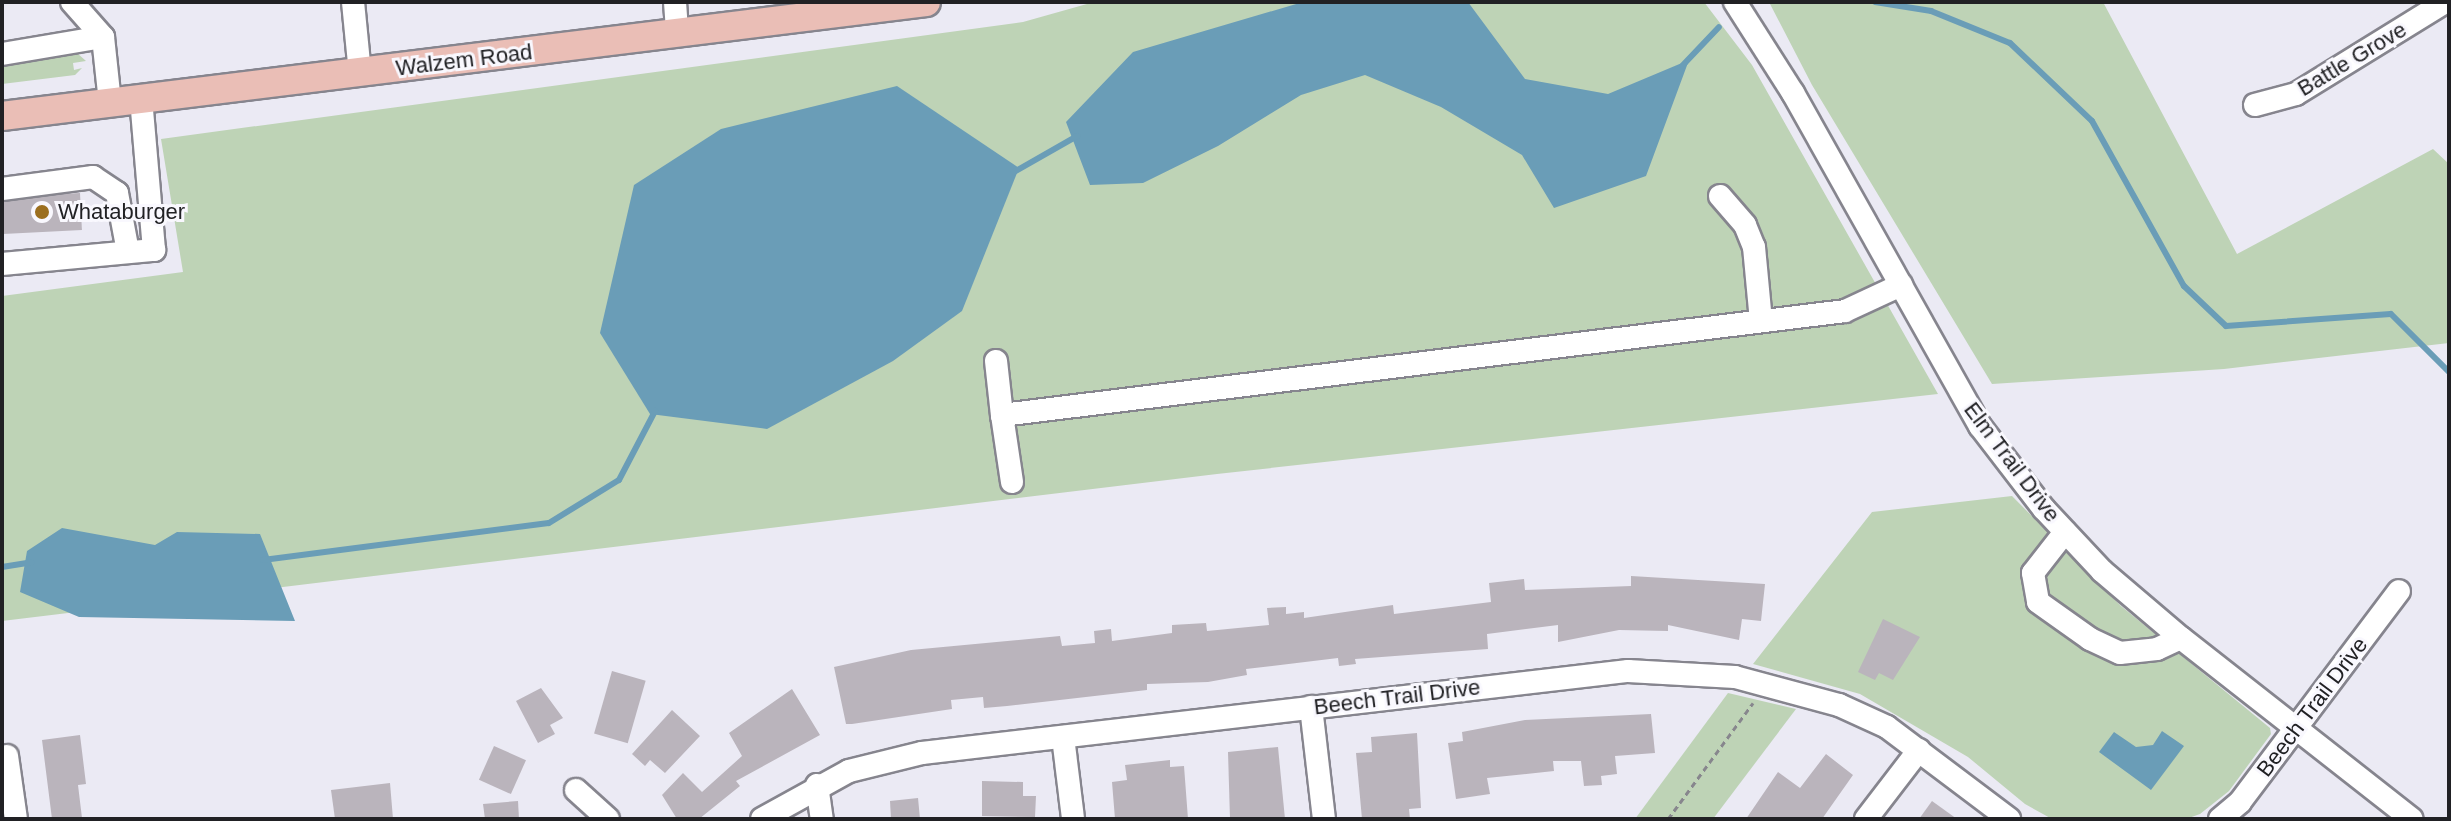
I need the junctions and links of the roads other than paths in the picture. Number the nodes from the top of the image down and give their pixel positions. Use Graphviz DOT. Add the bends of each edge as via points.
graph roads {
  1 [pos="72,2"];
  2 [pos="353,2"];
  3 [pos="675,2"];
  4 [pos="926,2"];
  5 [pos="1735,2"];
  6 [pos="2437,4"];
  7 [pos="677,34"];
  8 [pos="103,37"];
  9 [pos="2,54"];
  10 [pos="360,73"];
  11 [pos="141,99"];
  12 [pos="110,103"];
  13 [pos="2255,105"];
  14 [pos="2,116"];
  15 [pos="2,189"];
  16 [pos="1720,196"];
  17 [pos="128,252"];
  18 [pos="2,264"];
  19 [pos="1901,285"];
  20 [pos="1761,321"];
  21 [pos="996,361"];
  22 [pos="1002,415"];
  23 [pos="1012,482"];
  24 [pos="2065,532"];
  25 [pos="2399,591"];
  26 [pos="2181,638"];
  27 [pos="1311,707"];
  28 [pos="2297,728"];
  29 [pos="1063,737"];
  30 [pos="1919,750"];
  31 [pos="7,756"];
  32 [pos="817,785"];
  33 [pos="576,790"];
  34 [pos="16,819"];
  35 [pos="608,819"];
  36 [pos="762,819"];
  37 [pos="822,819"];
  38 [pos="1073,819"];
  39 [pos="1324,819"];
  40 [pos="1866,819"];
  41 [pos="2009,819"];
  42 [pos="2220,819"];
  43 [pos="2412,819"];
  1 -- 8 [label="street"];
  2 -- 10 [label="street"];
  3 -- 7 [label="street"];
  4 -- 7 [label="main road, Walzem Road"];
  5 -- 19 [label="street, Elm Trail Drive"];
  6 -- 13 [label="street, Battle Grove" via="2296,94"];
  7 -- 10 [label="main road, Walzem Road"];
  8 -- 9 [label="street"];
  8 -- 12 [label="street"];
  10 -- 11 [label="main road, Walzem Road"];
  11 -- 12 [label="main road, Walzem Road"];
  11 -- 17 [label="street" via="154,250"];
  12 -- 14 [label="main road, Walzem Road"];
  15 -- 17 [label="street" via="93,177 117,193"];
  16 -- 20 [label="street" via="1745,225 1754,247"];
  17 -- 18 [label="street"];
  19 -- 20 [label="street" via="1858,308"];
  19 -- 24 [label="street, Elm Trail Drive" via="1980,426"];
  20 -- 22 [label="street"];
  21 -- 22 [label="street"];
  22 -- 23 [label="street"];
  24 -- 26 [label="street, Elm Trail Drive"];
  24 -- 26 [label="street" via="2033,573 2038,602 2120,653 2157,649"];
  25 -- 28 [label="street, Beech Trail Drive"];
  26 -- 28 [label="street, Elm Trail Drive"];
  27 -- 29 [label="street, Beech Trail Drive"];
  27 -- 30 [label="street, Beech Trail Drive" via="1628,671 1682,671 1767,684 1839,705 1887,727"];
  27 -- 39 [label="street"];
  28 -- 42 [label="street, Beech Trail Drive" via="2240,802"];
  28 -- 43 [label="street, Elm Trail Drive"];
  29 -- 32 [label="street, Beech Trail Drive" via="885,760"];
  29 -- 38 [label="street"];
  30 -- 40 [label="street"];
  30 -- 41 [label="street, Beech Trail Drive"];
  31 -- 34 [label="street"];
  32 -- 36 [label="street, Beech Trail Drive"];
  32 -- 37 [label="street"];
  33 -- 35 [label="street"];
}
